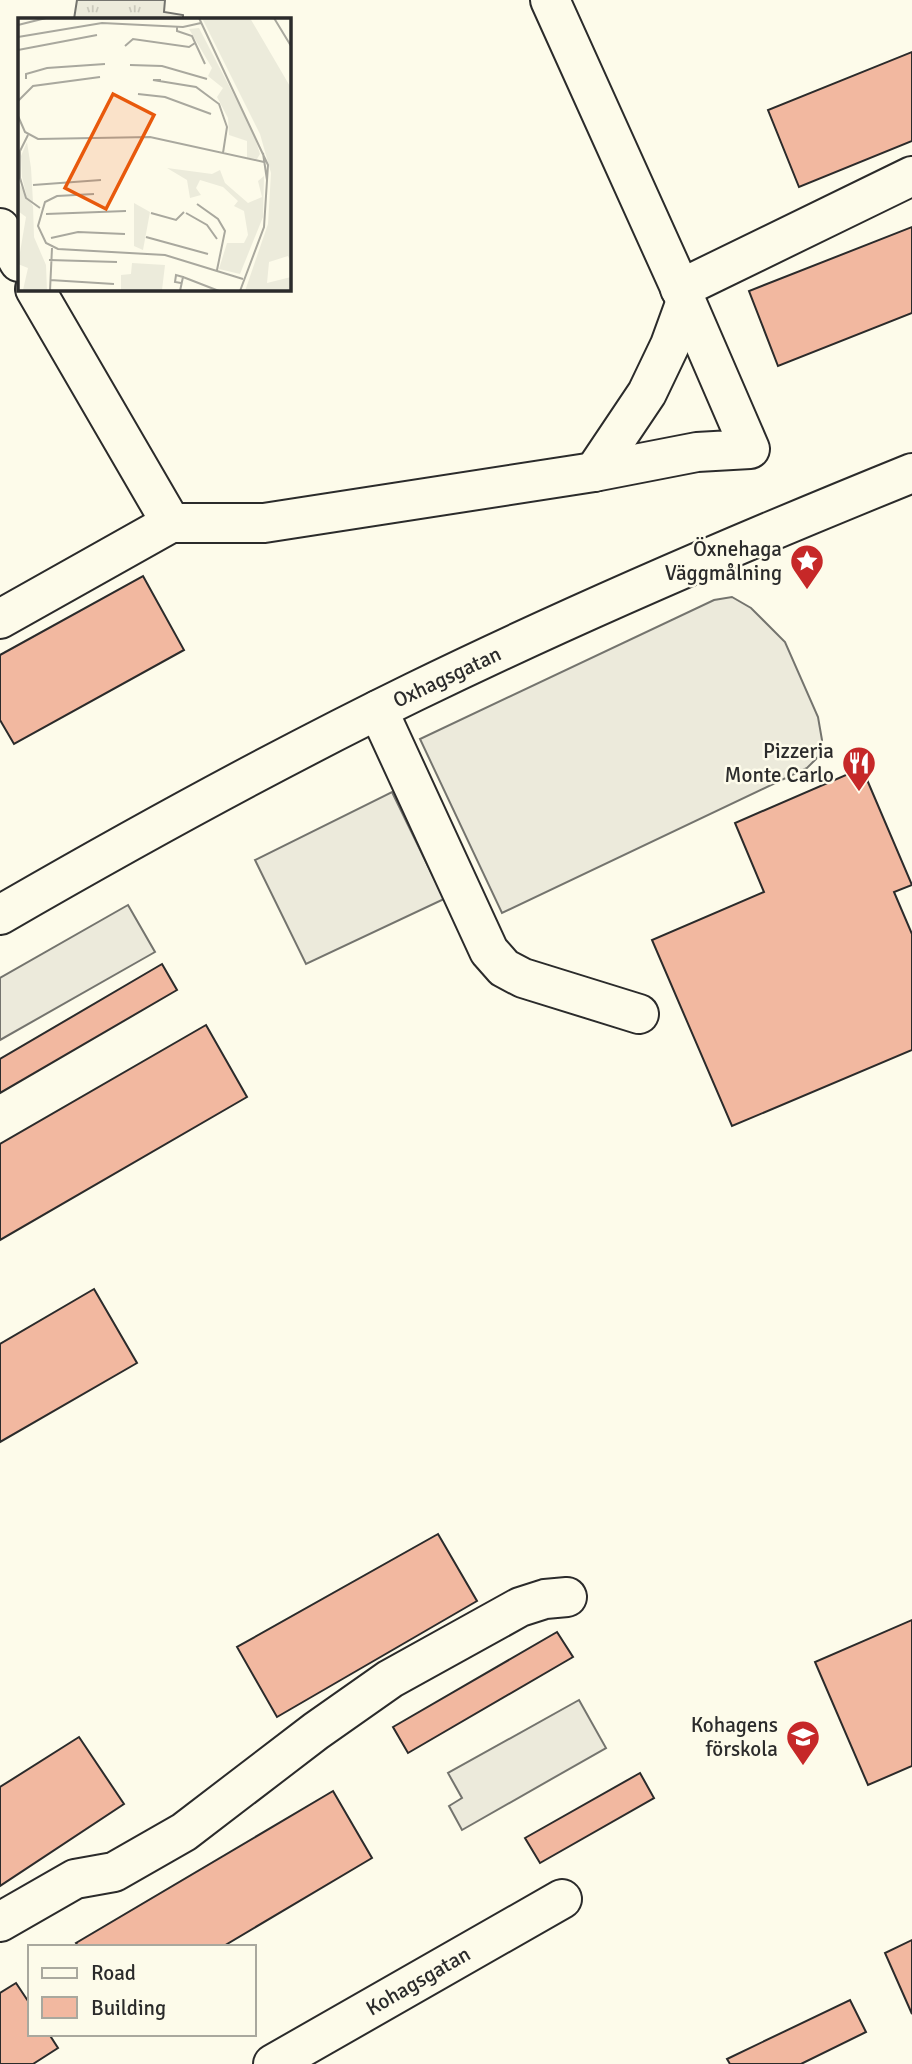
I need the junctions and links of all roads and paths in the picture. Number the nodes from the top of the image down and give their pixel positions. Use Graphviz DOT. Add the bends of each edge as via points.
graph roads {
  1 [pos="550,0"];
  2 [pos="912,176"];
  3 [pos="0,228"];
  4 [pos="18,260"];
  5 [pos="36,290"];
  6 [pos="683,295"];
  7 [pos="594,472"];
  8 [pos="912,473"];
  9 [pos="170,523"];
  10 [pos="0,619"];
  11 [pos="378,710"];
  12 [pos="0,915"];
  13 [pos="639,1014"];
  14 [pos="567,1597"];
  15 [pos="562,1899"];
  16 [pos="0,1922"];
  17 [pos="273,2064"];
  1 -- 6 [label="street"];
  2 -- 6 [label="street"];
  3 -- 4 [label="street"];
  5 -- 9 [label="street"];
  6 -- 7 [label="street" via="670,345 646,393"];
  6 -- 7 [label="street" via="750,449 697,452"];
  7 -- 9 [label="street" via="264,523"];
  8 -- 11 [label="street, Oxhagsgatan" via="531,637"];
  9 -- 10 [label="street"];
  11 -- 12 [label="street, Oxhagsgatan"];
  11 -- 13 [label="street" via="489,951 504,968 523,978"];
  14 -- 16 [label="street" via="520,1607 390,1679 184,1832 114,1872 75,1879"];
  15 -- 17 [label="street, Kohagsgatan"];
}
